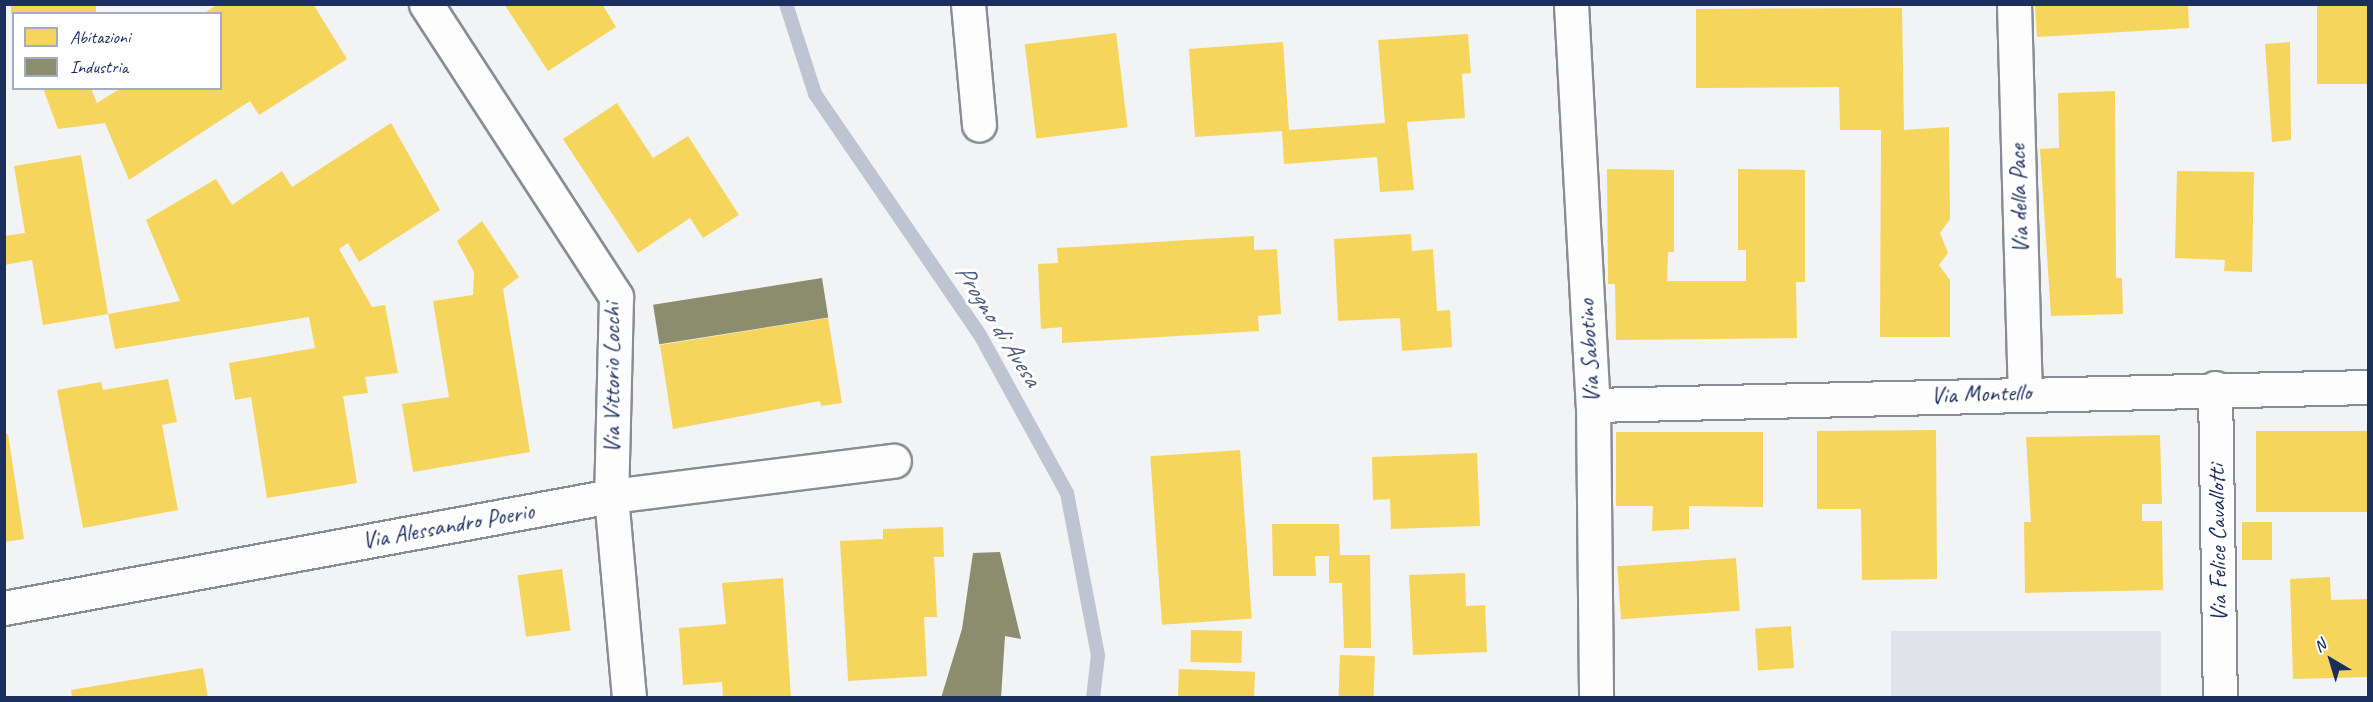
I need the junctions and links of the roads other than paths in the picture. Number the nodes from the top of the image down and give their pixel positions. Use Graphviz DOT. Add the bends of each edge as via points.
graph roads {
  1 [pos="426,4"];
  2 [pos="968,4"];
  3 [pos="1571,4"];
  4 [pos="2014,4"];
  5 [pos="979,125"];
  6 [pos="2368,387"];
  7 [pos="2215,388"];
  8 [pos="2025,393"];
  9 [pos="1593,405"];
  10 [pos="894,461"];
  11 [pos="611,496"];
  12 [pos="4,608"];
  13 [pos="628,698"];
  14 [pos="1596,698"];
  15 [pos="2220,698"];
  1 -- 11 [label="street, Via Vittorio Locchi" via="616,297"];
  2 -- 5 [label="street"];
  3 -- 9 [label="street, Via Sabotino"];
  4 -- 8 [label="street, Via della Pace"];
  6 -- 7 [label="street, Via Montello"];
  7 -- 8 [label="street, Via Montello"];
  7 -- 15 [label="street, Via Felice Cavallotti"];
  8 -- 9 [label="street, Via Montello"];
  9 -- 14 [label="street, Via Sabotino"];
  10 -- 11 [label="street, Via Alessandro Poerio"];
  11 -- 12 [label="street, Via Alessandro Poerio"];
  11 -- 13 [label="street, Via Vittorio Locchi"];
}
